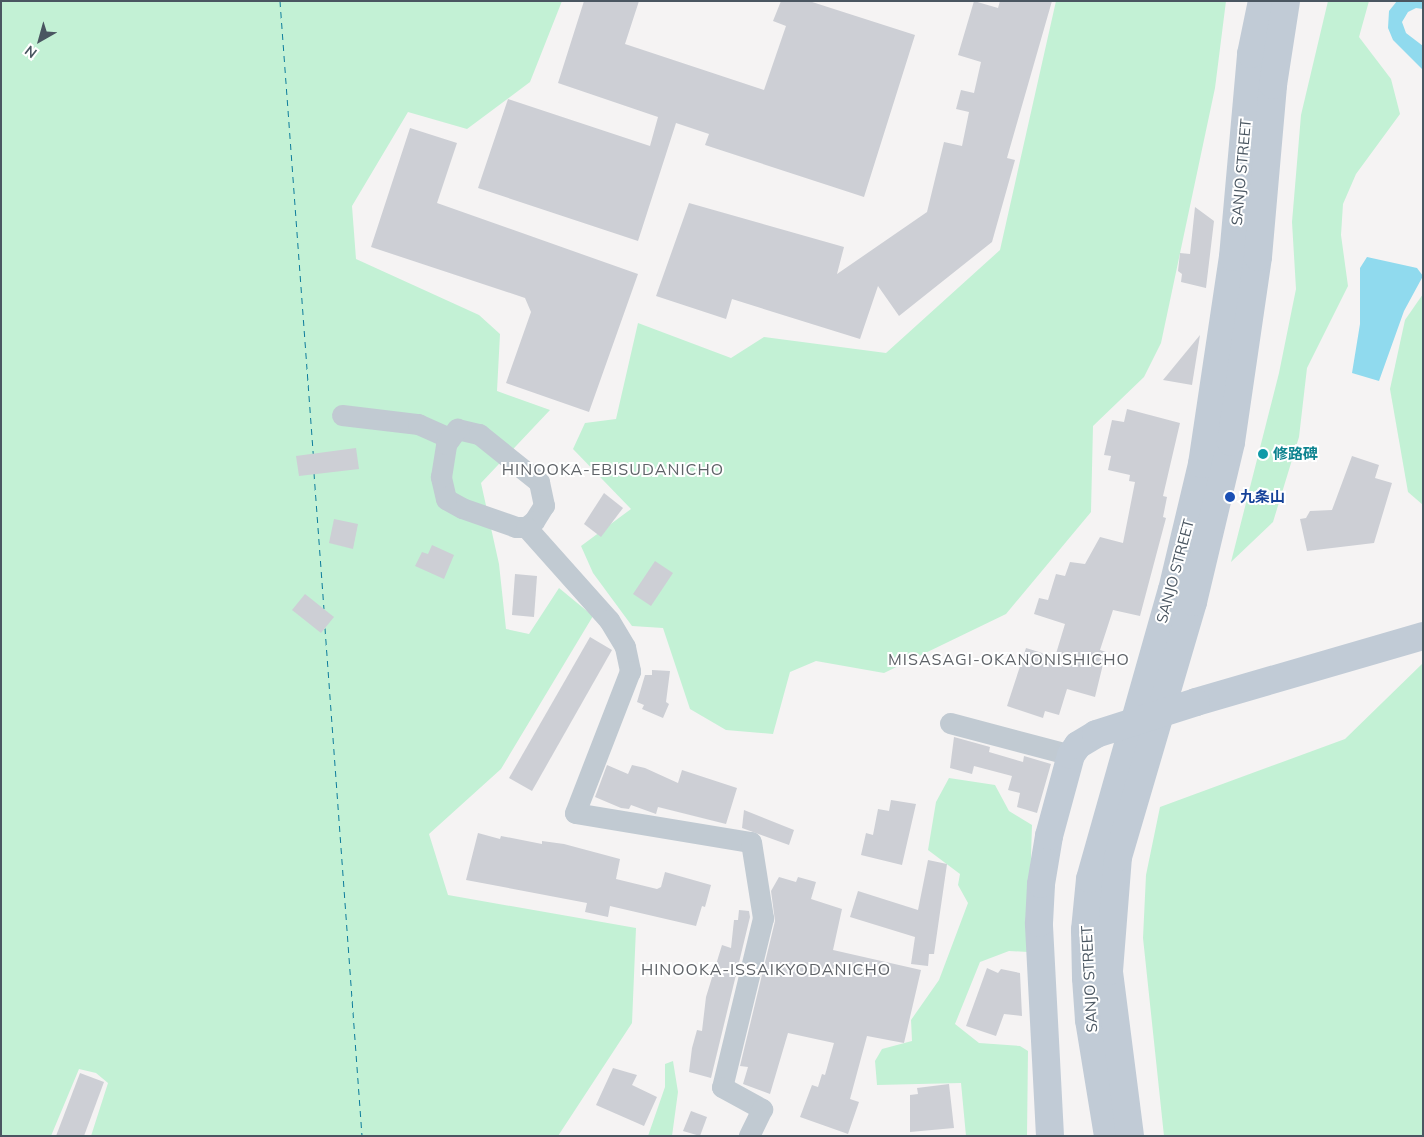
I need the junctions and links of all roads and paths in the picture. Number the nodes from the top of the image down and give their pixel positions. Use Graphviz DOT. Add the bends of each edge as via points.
graph roads {
  1 [pos="1262,1"];
  2 [pos="1286,1"];
  3 [pos="342,415"];
  4 [pos="450,438"];
  5 [pos="526,527"];
  6 [pos="1423,636"];
  7 [pos="950,723"];
  8 [pos="1071,755"];
  9 [pos="749,1136"];
  10 [pos="1050,1136"];
  11 [pos="1108,1136"];
  12 [pos="1130,1136"];
  1 -- 11 [label="main road, SANJO STREET" via="1251,54 1233,257 1202,464 1172,590 1090,879 1085,930 1086,978 1089,1020"];
  2 -- 12 [label="main road, SANJO STREET" via="1277,49 1258,257 1231,442 1193,602 1118,857 1109,972"];
  3 -- 4 [label="street" via="418,424"];
  4 -- 5 [label="street" via="442,478 446,499 516,527"];
  4 -- 5 [label="street" via="456,429 479,434 538,482 544,505"];
  5 -- 9 [label="street" via="609,620 625,647 630,671 575,813 751,842 763,918 722,1087 762,1110"];
  6 -- 8 [label="main road, bridge" via="1096,734 1078,745"];
  7 -- 8 [label="street"];
  8 -- 10 [label="main road" via="1049,836 1041,884 1039,923"];
}
